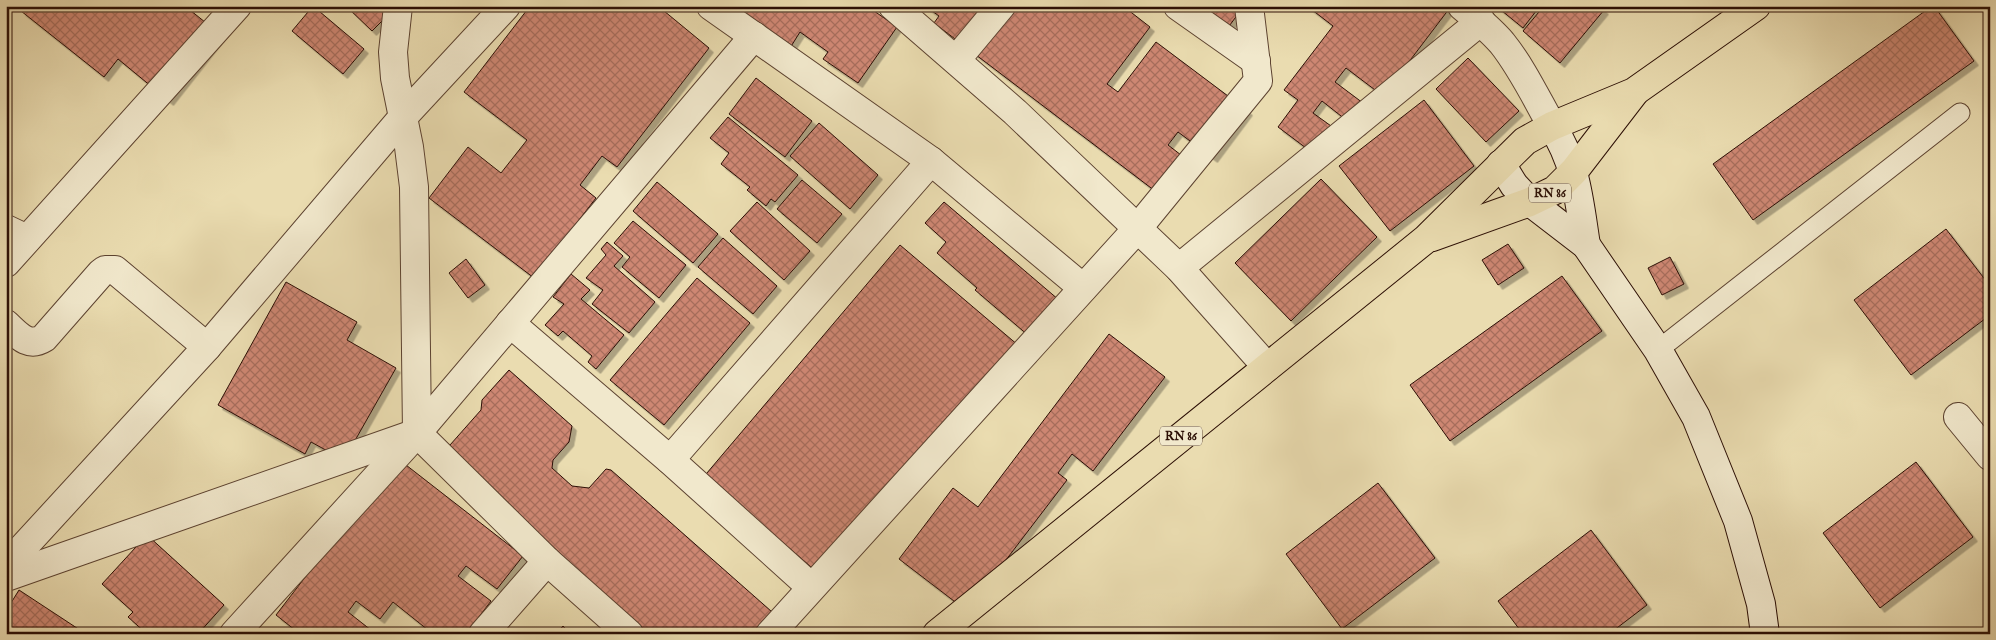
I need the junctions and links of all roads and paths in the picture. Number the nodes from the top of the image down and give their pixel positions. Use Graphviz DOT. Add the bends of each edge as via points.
graph roads {
  1 [pos="237,6"];
  2 [pos="398,6"];
  3 [pos="506,6"];
  4 [pos="711,6"];
  5 [pos="893,6"];
  6 [pos="1001,6"];
  7 [pos="1178,6"];
  8 [pos="1249,6"];
  9 [pos="1756,6"];
  10 [pos="1471,14"];
  11 [pos="754,36"];
  12 [pos="956,60"];
  13 [pos="1256,61"];
  14 [pos="1634,92"];
  15 [pos="1960,113"];
  16 [pos="403,117"];
  17 [pos="1552,126"];
  18 [pos="931,161"];
  19 [pos="1501,164"];
  20 [pos="1574,171"];
  21 [pos="1530,202"];
  22 [pos="1137,229"];
  23 [pos="17,234"];
  24 [pos="1426,239"];
  25 [pos="1586,245"];
  26 [pos="6,263"];
  27 [pos="1179,268"];
  28 [pos="1083,288"];
  29 [pos="510,323"];
  30 [pos="6,324"];
  31 [pos="207,347"];
  32 [pos="1658,350"];
  33 [pos="1267,367"];
  34 [pos="1958,417"];
  35 [pos="417,433"];
  36 [pos="1990,456"];
  37 [pos="670,460"];
  38 [pos="547,561"];
  39 [pos="6,566"];
  40 [pos="6,577"];
  41 [pos="811,587"];
  42 [pos="234,634"];
  43 [pos="483,634"];
  44 [pos="629,634"];
  45 [pos="770,634"];
  46 [pos="937,634"];
  47 [pos="1765,634"];
  1 -- 23 [label="street"];
  2 -- 16 [label="street" via="393,52"];
  3 -- 16 [label="street"];
  4 -- 11 [label="street"];
  5 -- 12 [label="street"];
  6 -- 12 [label="street"];
  7 -- 13 [label="street"];
  8 -- 13 [label="street"];
  9 -- 14 [label="main road, RN 86"];
  10 -- 17 [label="street" via="1516,62"];
  10 -- 27 [label="street"];
  11 -- 18 [label="street"];
  11 -- 29 [label="street"];
  12 -- 22 [label="street"];
  13 -- 22 [label="street" via="1258,81"];
  14 -- 17 [label="main road, RN 86"];
  14 -- 20 [label="main road, RN 86"];
  15 -- 32 [label="lane"];
  16 -- 31 [label="street"];
  16 -- 35 [label="street" via="414,187"];
  17 -- 19 [label="main road, RN 86" via="1525,142"];
  17 -- 20 [label="street"];
  18 -- 28 [label="street"];
  18 -- 37 [label="street"];
  19 -- 21 [label="street"];
  19 -- 24 [label="main road, RN 86"];
  20 -- 21 [label="main road, RN 86" via="1555,190"];
  20 -- 25 [label="street"];
  21 -- 24 [label="main road, RN 86"];
  21 -- 25 [label="street"];
  22 -- 27 [label="street"];
  22 -- 28 [label="street"];
  23 -- 26 [label="street"];
  24 -- 33 [label="main road, RN 86"];
  25 -- 32 [label="street"];
  27 -- 33 [label="street"];
  28 -- 41 [label="street"];
  29 -- 35 [label="street"];
  29 -- 37 [label="street"];
  30 -- 31 [label="street" via="24,340 40,341 101,273 115,270"];
  31 -- 39 [label="street"];
  32 -- 47 [label="street" via="1696,417 1738,521 1761,604"];
  33 -- 46 [label="main road, RN 86"];
  34 -- 36 [label="street"];
  35 -- 38 [label="street"];
  35 -- 40 [label="street"];
  35 -- 42 [label="street"];
  37 -- 41 [label="street"];
  38 -- 43 [label="street"];
  38 -- 44 [label="street"];
  41 -- 45 [label="street"];
}
